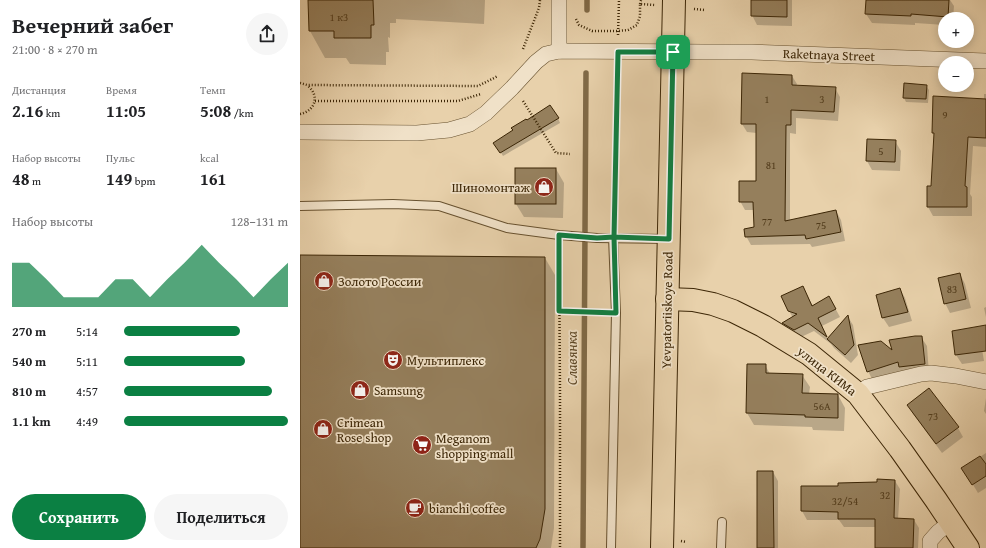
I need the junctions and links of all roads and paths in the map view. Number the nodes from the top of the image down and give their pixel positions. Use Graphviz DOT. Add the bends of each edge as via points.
graph roads {
  1 [pos="540,0"];
  2 [pos="560,0"];
  3 [pos="618,0"];
  4 [pos="641,0"];
  5 [pos="674,0"];
  6 [pos="640,4"];
  7 [pos="574,14"];
  8 [pos="618,32"];
  9 [pos="559,51"];
  10 [pos="618,52"];
  11 [pos="673,52"];
  12 [pos="519,54"];
  13 [pos="986,61"];
  14 [pos="498,76"];
  15 [pos="493,82"];
  16 [pos="300,83"];
  17 [pos="307,85"];
  18 [pos="512,88"];
  19 [pos="483,94"];
  20 [pos="315,101"];
  21 [pos="300,114"];
  22 [pos="300,132"];
  23 [pos="570,154"];
  24 [pos="300,206"];
  25 [pos="559,235"];
  26 [pos="614,237"];
  27 [pos="669,239"];
  28 [pos="667,300"];
  29 [pos="559,311"];
  30 [pos="616,313"];
  31 [pos="986,382"];
  32 [pos="858,394"];
  33 [pos="722,522"];
  34 [pos="950,522"];
  35 [pos="560,548"];
  36 [pos="611,548"];
  37 [pos="662,548"];
  38 [pos="721,548"];
  39 [pos="930,548"];
  40 [pos="968,548"];
  1 -- 12 [label="path" via="524,48"];
  2 -- 9 [label="street"];
  3 -- 8 [label="path"];
  4 -- 6 [label="path"];
  5 -- 11 [label="main road, Yevpatoriiskoye Road"];
  7 -- 8 [label="path" via="579,25 592,31"];
  8 -- 10 [label="path"];
  9 -- 10 [label="street, Raketnaya Street"];
  9 -- 18 [label="street" via="546,54"];
  10 -- 11 [label="street, Raketnaya Street"];
  10 -- 26 [label="path"];
  11 -- 13 [label="street, Raketnaya Street" via="752,52"];
  11 -- 27 [label="main road, Yevpatoriiskoye Road"];
  14 -- 15 [label="path"];
  14 -- 17 [label="path" via="478,86"];
  14 -- 18 [label="path"];
  16 -- 17 [label="path"];
  17 -- 20 [label="path" via="313,91"];
  18 -- 22 [label="street" via="486,114 470,124 449,130 417,133"];
  18 -- 23 [label="path" via="525,102 556,153"];
  19 -- 20 [label="path" via="458,100"];
  20 -- 21 [label="path" via="310,110"];
  24 -- 25 [label="lane" via="439,206 507,228"];
  25 -- 26 [label="lane"];
  25 -- 29 [label="path"];
  26 -- 27 [label="lane"];
  26 -- 30 [label="lane"];
  27 -- 28 [label="main road, Yevpatoriiskoye Road"];
  28 -- 32 [label="main road, улица КИМа" via="693,300 733,311 809,354"];
  28 -- 37 [label="main road, Yevpatoriiskoye Road"];
  29 -- 30 [label="path"];
  29 -- 35 [label="path"];
  30 -- 36 [label="lane"];
  31 -- 32 [label="street" via="931,373 867,387"];
  32 -- 34 [label="main road, улица КИМа" via="900,449"];
  33 -- 38 [label="lane"];
  34 -- 39 [label="street" via="930,541"];
  34 -- 40 [label="main road, улица КИМа"];
}
